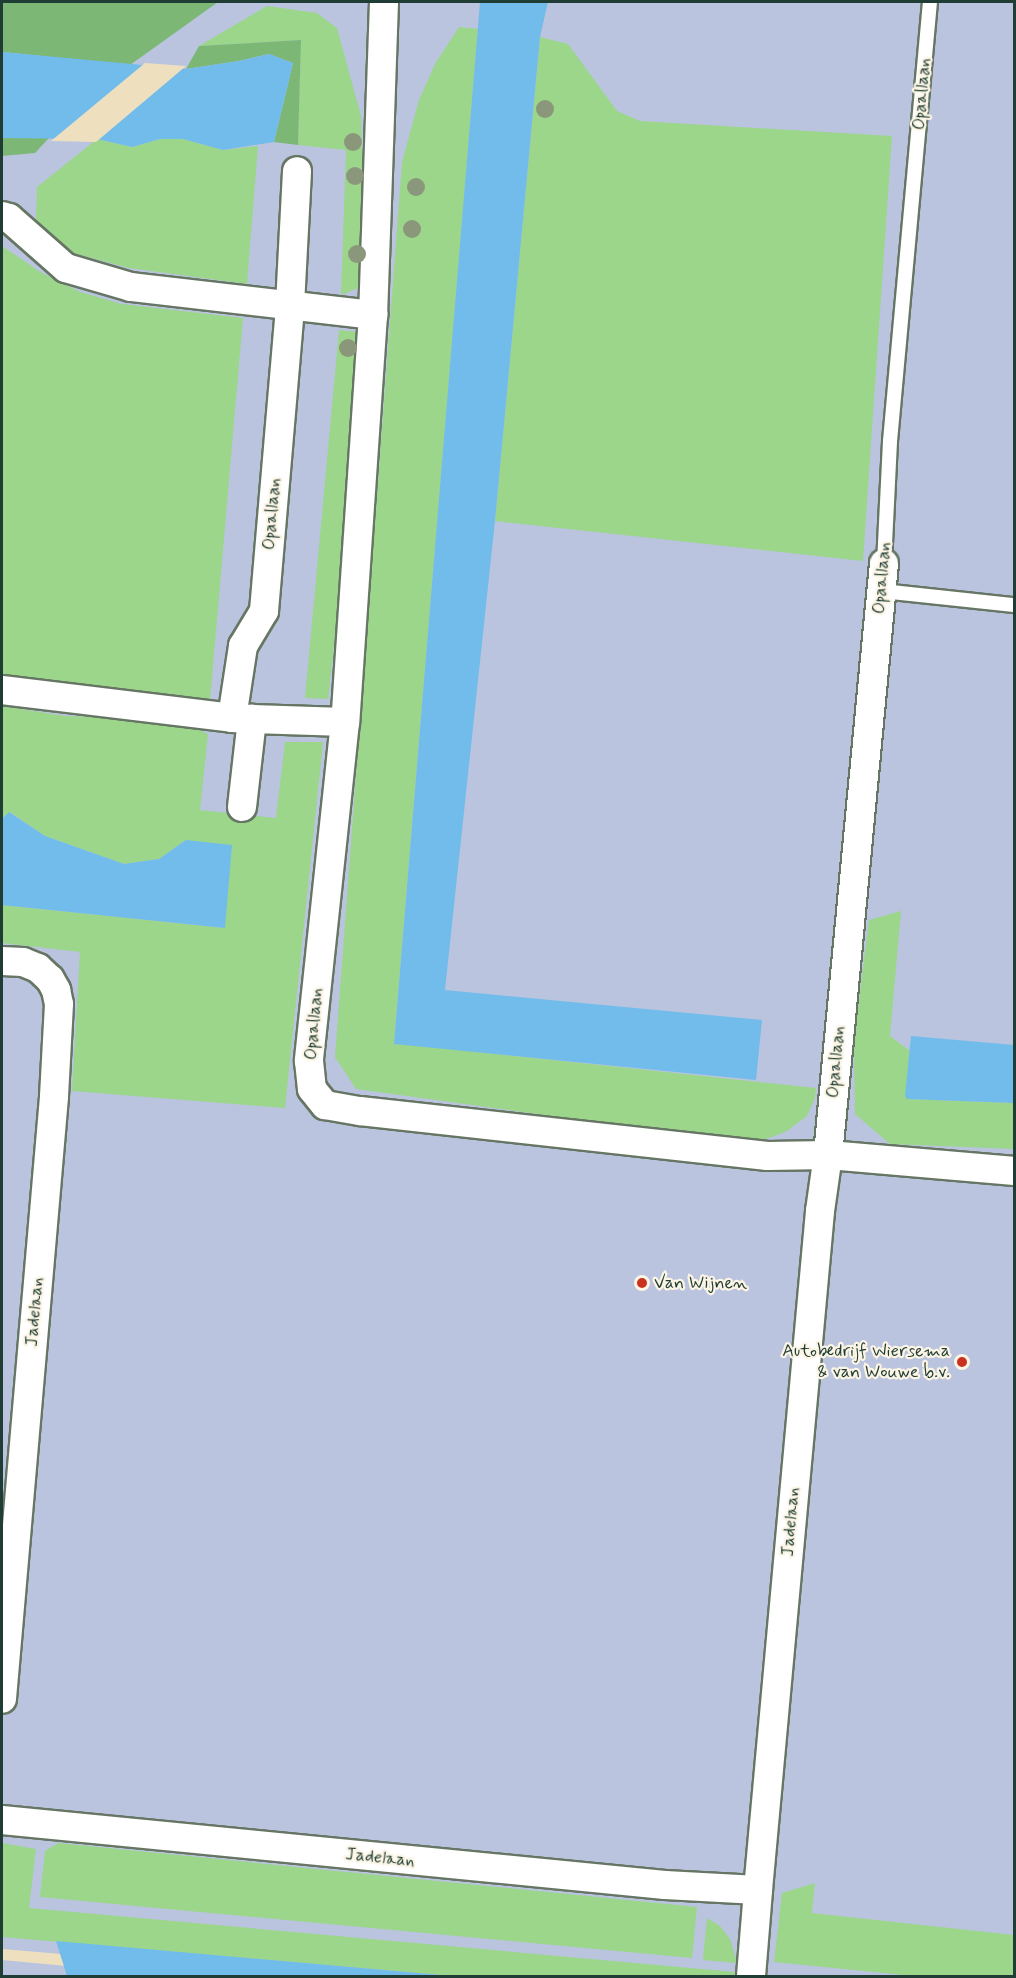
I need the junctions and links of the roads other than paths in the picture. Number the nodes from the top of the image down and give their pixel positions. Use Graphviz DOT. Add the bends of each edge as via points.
graph roads {
  1 [pos="384,2"];
  2 [pos="930,2"];
  3 [pos="297,171"];
  4 [pos="2,216"];
  5 [pos="290,305"];
  6 [pos="373,315"];
  7 [pos="883,577"];
  8 [pos="1014,605"];
  9 [pos="2,690"];
  10 [pos="242,718"];
  11 [pos="345,722"];
  12 [pos="242,807"];
  13 [pos="2,961"];
  14 [pos="828,1155"];
  15 [pos="1014,1171"];
  16 [pos="2,1699"];
  17 [pos="2,1820"];
  18 [pos="758,1890"];
  19 [pos="752,1977"];
  1 -- 6 [label="street, Opaallaan"];
  2 -- 7 [label="lane, Opaallaan" via="891,430"];
  3 -- 5 [label="street, Opaallaan"];
  4 -- 5 [label="street" via="66,268 131,286"];
  5 -- 6 [label="street"];
  5 -- 10 [label="street, Opaallaan" via="264,610 243,646"];
  6 -- 11 [label="street, Opaallaan"];
  7 -- 8 [label="lane"];
  7 -- 14 [label="street, Opaallaan"];
  9 -- 10 [label="street"];
  10 -- 11 [label="street"];
  10 -- 12 [label="street, Opaallaan"];
  11 -- 14 [label="street, Opaallaan" via="309,1061 312,1089 326,1105 768,1156"];
  13 -- 16 [label="street, Jadelaan" via="23,962 38,968 50,979 59,1004"];
  14 -- 15 [label="street, Opaallaan"];
  14 -- 18 [label="street, Jadelaan"];
  17 -- 18 [label="street, Jadelaan" via="654,1884"];
  18 -- 19 [label="street, Jadelaan"];
}
